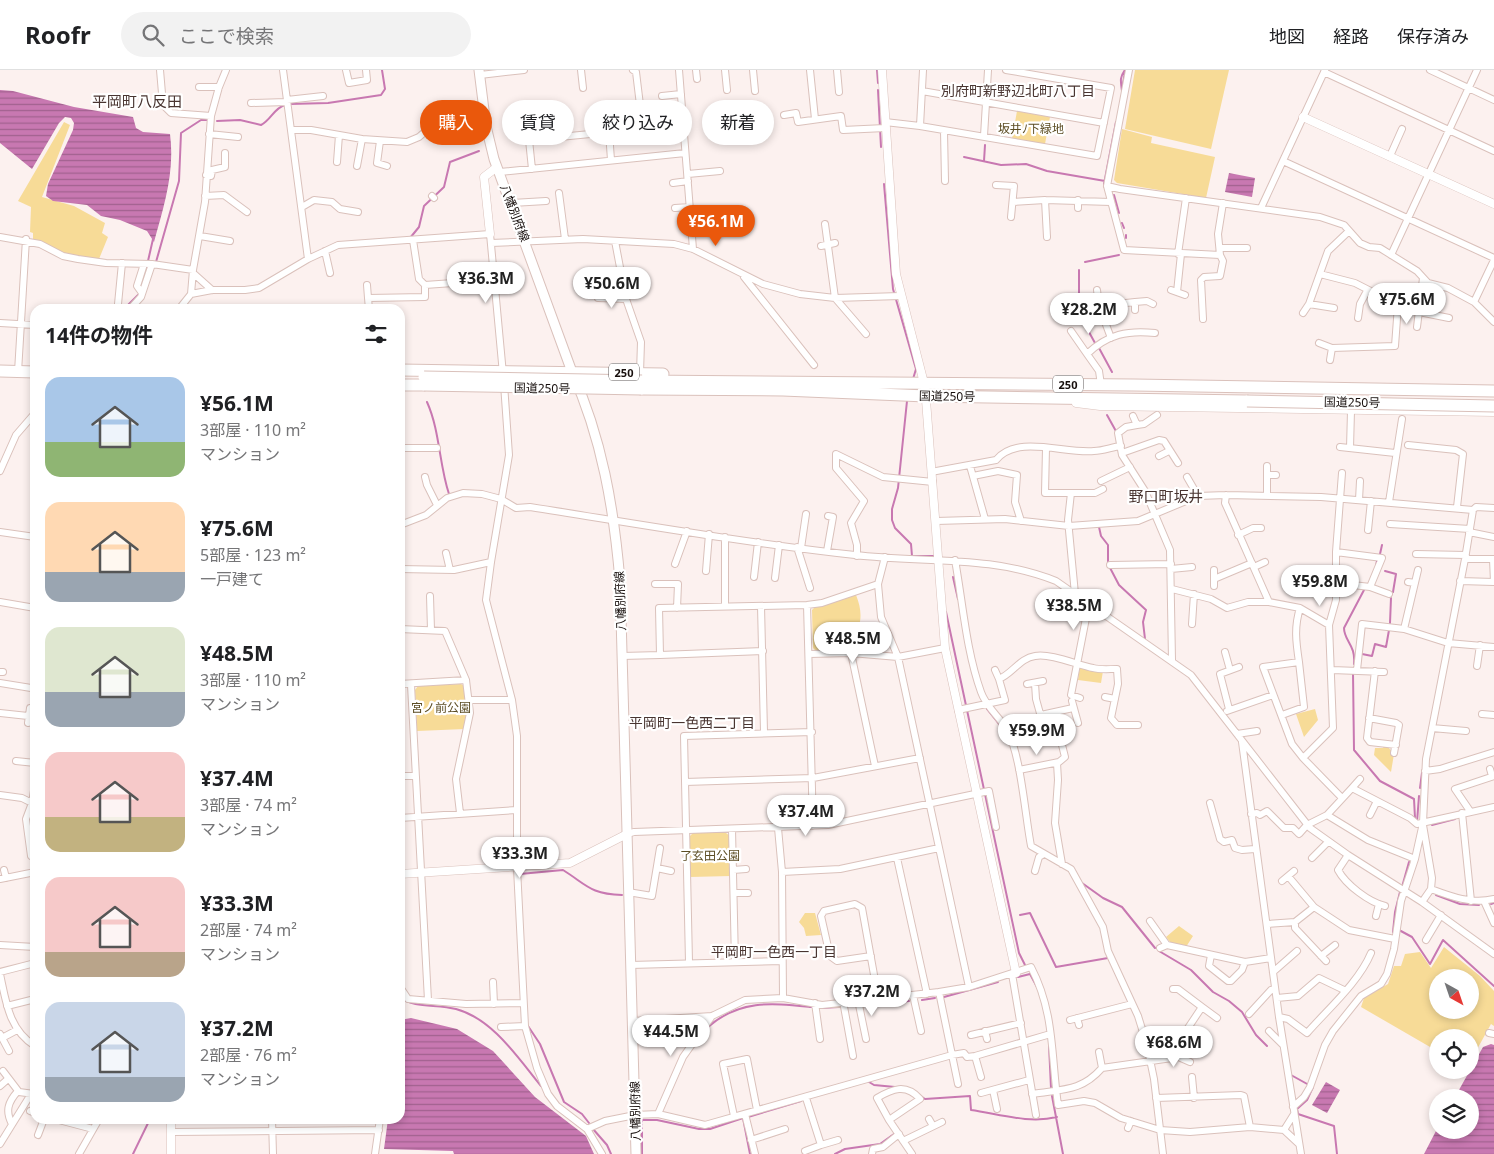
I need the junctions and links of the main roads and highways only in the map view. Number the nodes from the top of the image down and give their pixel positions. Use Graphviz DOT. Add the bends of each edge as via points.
graph roads {
  1 [pos="480,72"];
  2 [pos="405,370"];
  3 [pos="0,371"];
  4 [pos="30,372"];
  5 [pos="572,372"];
  6 [pos="405,377"];
  7 [pos="0,379"];
  8 [pos="30,380"];
  9 [pos="424,381"];
  10 [pos="641,381"];
  11 [pos="405,384"];
  12 [pos="1494,391"];
  13 [pos="1494,406"];
  14 [pos="636,1154"];
  1 -- 5 [label="main road, 八幡別府線" via="484,110 499,170"];
  2 -- 5 [label="highway, 250"];
  3 -- 4 [label="highway"];
  5 -- 10 [label="highway, 250"];
  5 -- 14 [label="main road, 八幡別府線" via="599,445 614,520 620,581"];
  6 -- 9 [label="highway, 国道250号 / 250"];
  7 -- 8 [label="highway"];
  9 -- 10 [label="highway, 国道250号 / 250, bridge"];
  9 -- 11 [label="highway, 国道250号 / 250"];
  10 -- 12 [label="highway, 国道250号 / 250"];
  10 -- 13 [label="highway, 国道250号 / 250, bridge" via="926,396"];
}
